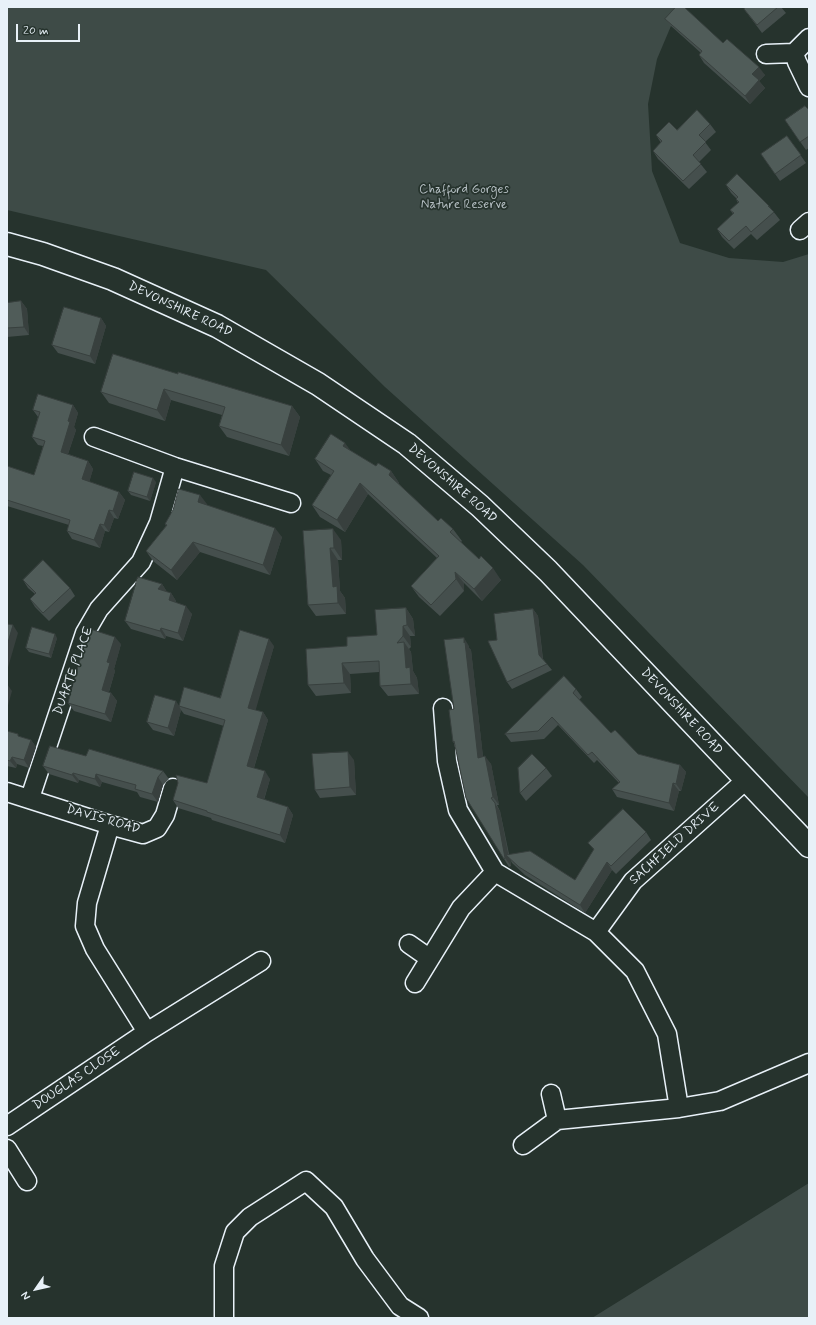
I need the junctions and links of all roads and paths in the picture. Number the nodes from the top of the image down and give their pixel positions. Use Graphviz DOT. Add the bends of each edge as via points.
graph roads {
  1 [pos="809,38"];
  2 [pos="794,53"];
  3 [pos="766,54"];
  4 [pos="809,87"];
  5 [pos="7,244"];
  6 [pos="94,436"];
  7 [pos="175,467"];
  8 [pos="291,502"];
  9 [pos="443,708"];
  10 [pos="746,780"];
  11 [pos="173,788"];
  12 [pos="7,792"];
  13 [pos="30,798"];
  14 [pos="110,825"];
  15 [pos="809,846"];
  16 [pos="495,872"];
  17 [pos="596,932"];
  18 [pos="408,944"];
  19 [pos="429,958"];
  20 [pos="261,961"];
  21 [pos="415,983"];
  22 [pos="147,1032"];
  23 [pos="809,1063"];
  24 [pos="552,1094"];
  25 [pos="679,1108"];
  26 [pos="557,1120"];
  27 [pos="7,1126"];
  28 [pos="523,1145"];
  29 [pos="7,1149"];
  30 [pos="27,1181"];
  31 [pos="224,1318"];
  32 [pos="419,1318"];
  1 -- 2 [label="street"];
  2 -- 3 [label="street"];
  2 -- 4 [label="street"];
  5 -- 10 [label="main road, DEVONSHIRE ROAD" via="113,279 217,326 318,384 407,444 480,506 548,571"];
  6 -- 7 [label="street"];
  7 -- 8 [label="street"];
  7 -- 13 [label="street, DUARTE PLACE" via="158,523 141,562 99,610 85,633"];
  9 -- 16 [label="street" via="447,761 458,810"];
  10 -- 15 [label="main road, DEVONSHIRE ROAD"];
  10 -- 17 [label="street, SACHFIELD DRIVE" via="633,881"];
  11 -- 14 [label="street, DAVIS ROAD" via="165,815 157,828 143,834"];
  12 -- 13 [label="street, DAVIS ROAD"];
  13 -- 14 [label="street, DAVIS ROAD"];
  14 -- 22 [label="street" via="87,903 85,926 95,949"];
  16 -- 17 [label="street"];
  16 -- 19 [label="street" via="461,908"];
  17 -- 25 [label="street" via="635,971 667,1034"];
  18 -- 19 [label="street"];
  19 -- 21 [label="street"];
  20 -- 22 [label="street, DOUGLAS CLOSE"];
  22 -- 27 [label="street, DOUGLAS CLOSE"];
  23 -- 25 [label="street" via="720,1101"];
  24 -- 26 [label="street"];
  25 -- 26 [label="street"];
  26 -- 28 [label="street"];
  29 -- 30 [label="street"];
  31 -- 32 [label="street" via="224,1266 235,1232 250,1217 306,1181 334,1207 365,1259 400,1306"];
}
